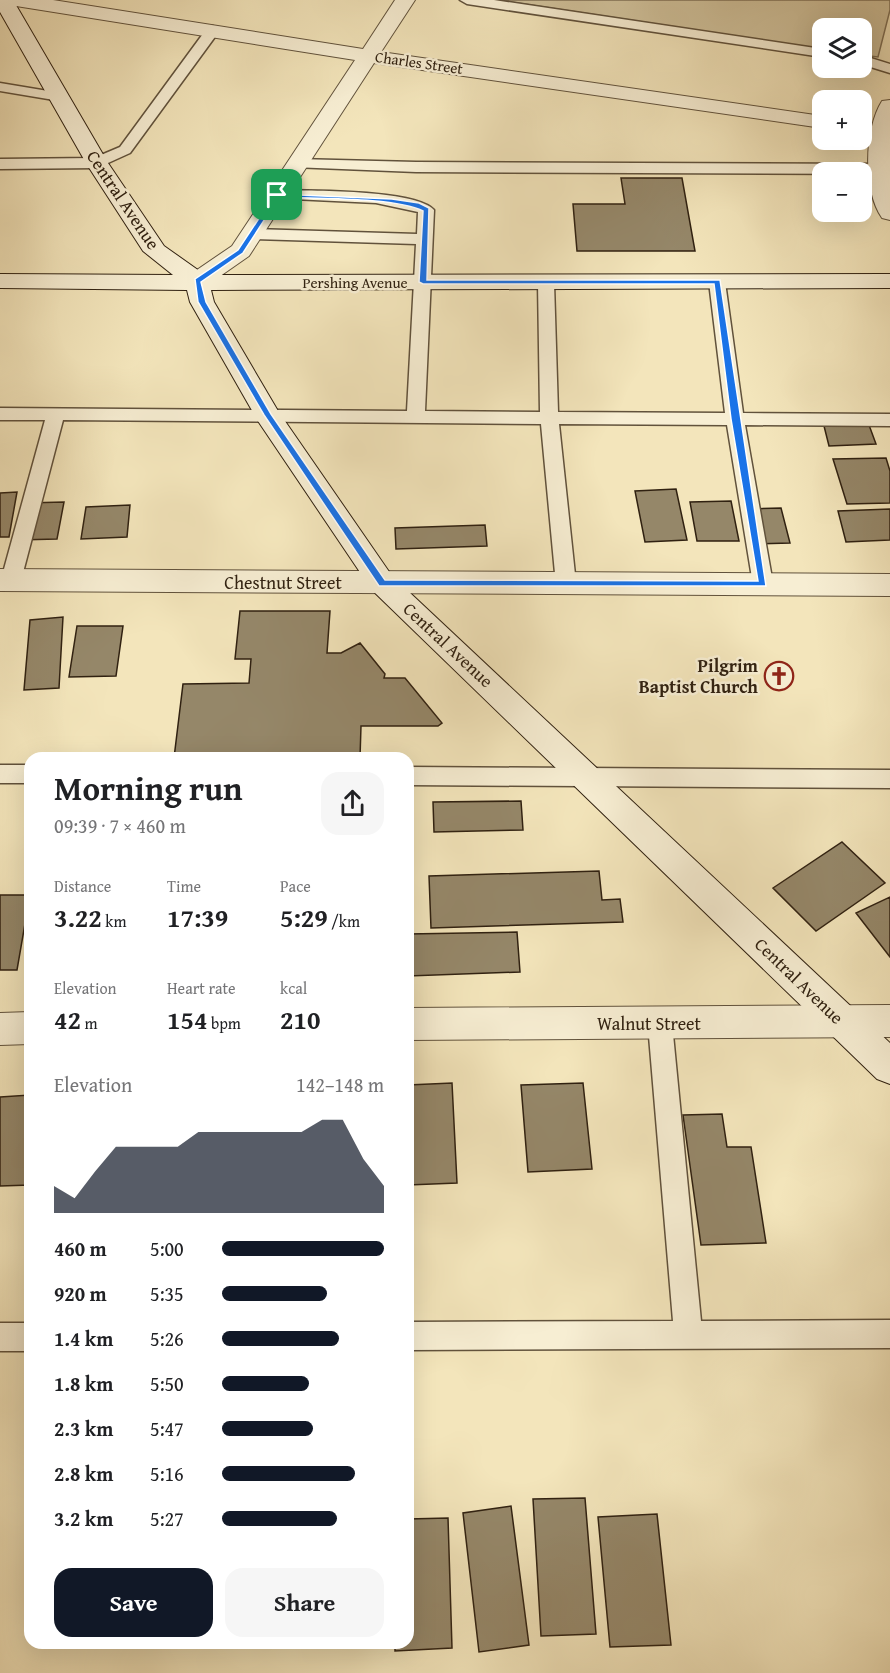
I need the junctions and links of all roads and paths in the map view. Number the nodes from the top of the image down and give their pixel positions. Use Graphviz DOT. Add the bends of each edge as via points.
graph roads {
  1 [pos="3,0"];
  2 [pos="16,0"];
  3 [pos="405,0"];
  4 [pos="467,0"];
  5 [pos="213,30"];
  6 [pos="812,52"];
  7 [pos="368,56"];
  8 [pos="872,63"];
  9 [pos="890,69"];
  10 [pos="0,87"];
  11 [pos="60,97"];
  12 [pos="890,106"];
  13 [pos="812,122"];
  14 [pos="872,129"];
  15 [pos="872,133"];
  16 [pos="97,163"];
  17 [pos="0,164"];
  18 [pos="297,164"];
  19 [pos="884,169"];
  20 [pos="277,195"];
  21 [pos="890,213"];
  22 [pos="252,234"];
  23 [pos="425,239"];
  24 [pos="0,281"];
  25 [pos="197,281"];
  26 [pos="890,281"];
  27 [pos="423,282"];
  28 [pos="717,282"];
  29 [pos="546,283"];
  30 [pos="0,414"];
  31 [pos="56,415"];
  32 [pos="267,415"];
  33 [pos="416,417"];
  34 [pos="549,418"];
  35 [pos="735,419"];
  36 [pos="890,420"];
  37 [pos="5,580"];
  38 [pos="382,583"];
  39 [pos="566,584"];
  40 [pos="763,584"];
  41 [pos="890,585"];
  42 [pos="0,774"];
  43 [pos="24,774"];
  44 [pos="414,776"];
  45 [pos="588,777"];
  46 [pos="890,779"];
  47 [pos="840,1020"];
  48 [pos="890,1021"];
  49 [pos="414,1024"];
  50 [pos="660,1024"];
  51 [pos="24,1028"];
  52 [pos="0,1029"];
  53 [pos="890,1067"];
  54 [pos="890,1334"];
  55 [pos="688,1335"];
  56 [pos="414,1336"];
  57 [pos="0,1337"];
  58 [pos="24,1337"];
  1 -- 11 [label="street, Central Avenue"];
  2 -- 5 [label="street, Charles Street"];
  3 -- 7 [label="street"];
  4 -- 6 [label="lane"];
  5 -- 7 [label="street, Charles Street"];
  5 -- 16 [label="lane" via="125,150"];
  7 -- 13 [label="street, Charles Street"];
  7 -- 18 [label="street"];
  8 -- 9 [label="lane"];
  10 -- 11 [label="lane"];
  11 -- 16 [label="street, Central Avenue"];
  12 -- 14 [label="street"];
  15 -- 19 [label="street"];
  16 -- 17 [label="lane"];
  16 -- 25 [label="street, Central Avenue" via="154,251"];
  18 -- 19 [label="lane"];
  18 -- 20 [label="street"];
  19 -- 21 [label="street" via="880,183"];
  20 -- 22 [label="street"];
  20 -- 23 [label="lane" via="416,205 426,210"];
  22 -- 23 [label="lane"];
  22 -- 25 [label="street" via="241,251"];
  23 -- 27 [label="lane"];
  24 -- 25 [label="street, Pershing Avenue"];
  25 -- 27 [label="street, Pershing Avenue"];
  25 -- 32 [label="street, Central Avenue" via="202,302"];
  26 -- 28 [label="street, Pershing Avenue"];
  27 -- 29 [label="street, Pershing Avenue"];
  27 -- 33 [label="lane"];
  28 -- 29 [label="street, Pershing Avenue"];
  28 -- 35 [label="lane"];
  29 -- 34 [label="lane"];
  30 -- 31 [label="lane"];
  31 -- 32 [label="lane"];
  31 -- 37 [label="lane"];
  32 -- 33 [label="lane"];
  32 -- 38 [label="street, Central Avenue"];
  33 -- 34 [label="lane"];
  34 -- 35 [label="lane"];
  34 -- 39 [label="lane"];
  35 -- 36 [label="lane"];
  35 -- 40 [label="lane"];
  37 -- 38 [label="street, Chestnut Street"];
  38 -- 39 [label="street, Chestnut Street"];
  38 -- 45 [label="street, Central Avenue"];
  39 -- 40 [label="street, Chestnut Street"];
  40 -- 41 [label="street, Chestnut Street"];
  42 -- 43 [label="lane"];
  44 -- 45 [label="lane"];
  45 -- 46 [label="lane"];
  45 -- 47 [label="street, Central Avenue"];
  47 -- 48 [label="street, Walnut Street"];
  47 -- 50 [label="street, Walnut Street"];
  47 -- 53 [label="street, Central Avenue"];
  49 -- 50 [label="street, Walnut Street"];
  50 -- 55 [label="lane"];
  51 -- 52 [label="street"];
  54 -- 55 [label="lane"];
  55 -- 56 [label="lane"];
  57 -- 58 [label="lane"];
}
